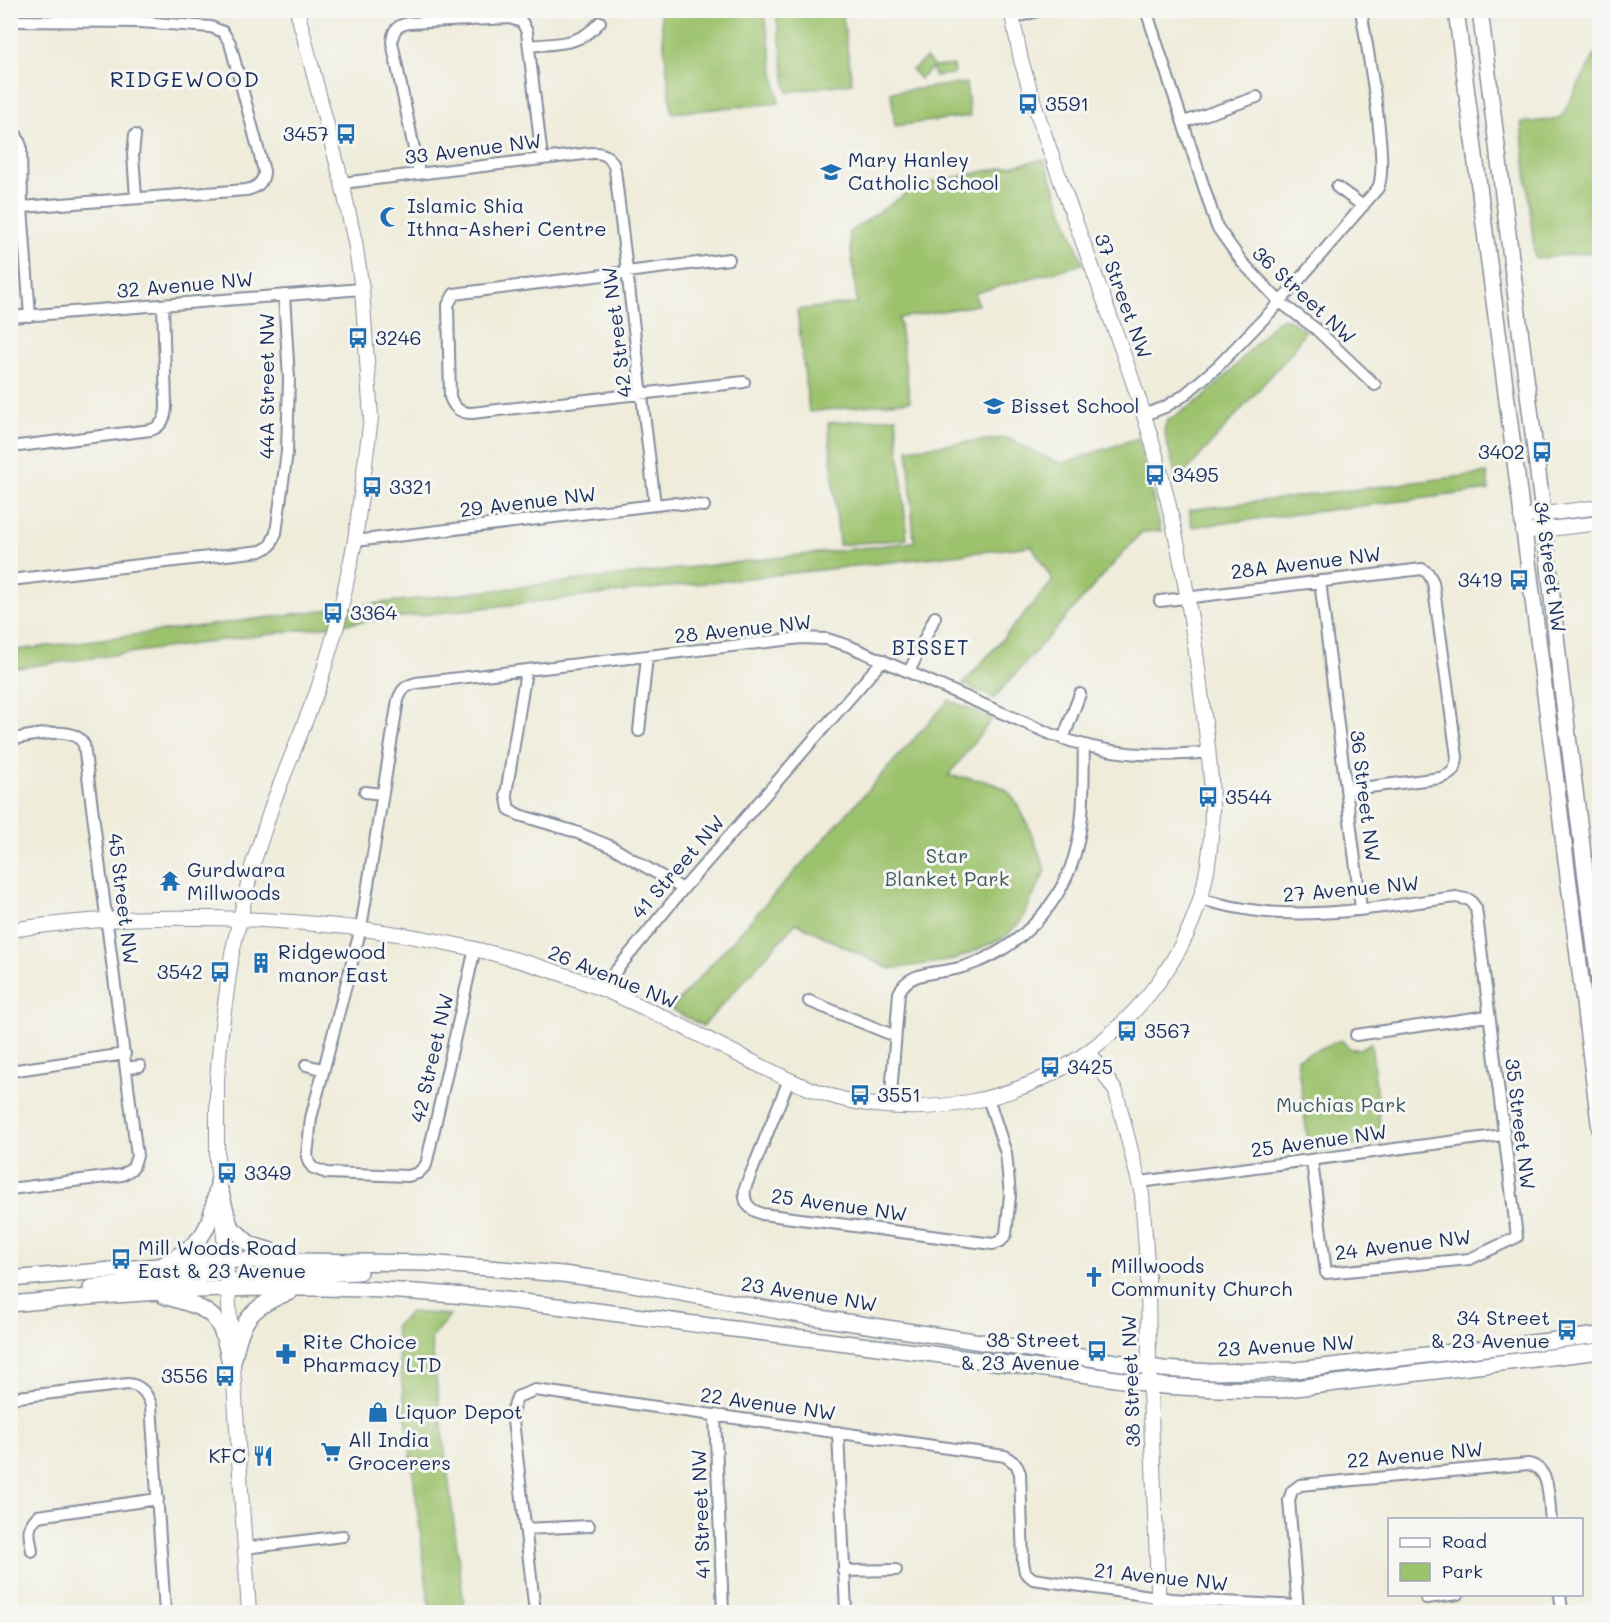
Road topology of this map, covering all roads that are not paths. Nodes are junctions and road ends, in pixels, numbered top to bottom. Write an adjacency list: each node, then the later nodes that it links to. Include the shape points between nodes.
1 (297, 10): 18 (street)
2 (1041, 10): 7 (street)
3 (1146, 10): 12 (street, 36 Street NW)
4 (1361, 10): 21 (street, via 1382,156 1381,181)
5 (1456, 10): 41 (main road, 34 Street NW)
6 (1479, 10): 39 (main road, 34 Street NW)
7 (1012, 14): 34 (street, 37 Street NW, via 1041,126)
8 (10, 21): 20 (street, via 140,22 215,28 223,32 230,43 264,176 256,187 246,190)
9 (600, 22): 10 (street, via 591,33 577,40)
10 (529, 46): 16 (street); 17 (street, via 522,22 510,18 409,22 394,30 392,48)
11 (1257, 97): 12 (street)
12 (1184, 122): 27 (street, 36 Street NW, via 1217,227 1242,262)
13 (12, 130): 22 (street, via 21,146)
14 (135, 135): 20 (street)
15 (607, 156): 16 (street, 33 Avenue NW, via 597,153); 24 (street, 42 Street NW, via 614,165)
16 (542, 158): 17 (street, 33 Avenue NW)
17 (420, 173): 18 (street, 33 Avenue NW)
18 (342, 183): 25 (street)
19 (1337, 187): 21 (street)
20 (136, 198): 22 (street)
21 (1363, 206): 27 (street)
22 (22, 207): 29 (street)
23 (729, 259): 24 (street)
24 (628, 272): 33 (street, 42 Street NW); 33 (street, via 459,292 452,296 448,305 450,397 456,408 472,413)
25 (362, 289): 26 (street, 32 Avenue NW); 42 (street, via 371,418)
26 (284, 295): 28 (street, 32 Avenue NW); 43 (street, 44A Street NW, via 289,379 287,452 276,533 270,546 261,551)
27 (1280, 302): 32 (street, 36 Street NW, via 1316,329); 34 (street, via 1199,383 1165,407)
28 (163, 305): 29 (street, 32 Avenue NW); 35 (street, via 163,422 151,430)
29 (30, 316): 30 (street, 32 Avenue NW)
30 (10, 317)
31 (744, 382): 33 (street)
32 (1374, 385)
33 (642, 393): 36 (street, 42 Street NW)
34 (1144, 415): 45 (street, 37 Street NW)
35 (10, 447)
36 (656, 505): 37 (street, 29 Avenue NW); 42 (street, 29 Avenue NW)
37 (704, 506)
38 (1599, 507): 39 (street)
39 (1544, 521): 40 (street); 41 (street); 72 (main road, 34 Street NW)
40 (1599, 523)
41 (1522, 525): 89 (main road, 34 Street NW)
42 (355, 541): 68 (street, via 338,622 318,690 270,812)
43 (10, 580)
44 (1320, 581): 45 (street, 28A Avenue NW); 60 (street, 36 Street NW); 60 (street, 28A Avenue NW, via 1422,569 1428,573 1433,582 1457,757 1453,772 1440,778)
45 (1188, 598): 46 (street); 57 (street, 37 Street NW)
46 (1160, 601)
47 (934, 617): 51 (street)
48 (647, 657): 49 (street, 28 Avenue NW, via 811,638 827,639); 50 (street, 28 Avenue NW); 53 (street)
49 (883, 660): 51 (street, 28 Avenue NW); 59 (street, 41 Street NW)
50 (526, 671): 62 (street, 28 Avenue NW, via 416,683 403,689); 63 (street, via 506,794 509,809 612,847)
51 (909, 672): 54 (street, 28 Avenue NW)
52 (1080, 694): 54 (street)
53 (639, 731)
54 (1063, 739): 56 (street, 28 Avenue NW)
55 (10, 740): 67 (street, 45 Street NW, via 61,733 79,737 84,746)
56 (1084, 745): 57 (street, 28 Avenue NW, via 1157,756); 78 (street, via 1078,844 1053,901 1027,931 988,958 905,983 899,993)
57 (1209, 752): 64 (street, 37 Street NW, via 1213,818)
58 (775, 764): 59 (street)
59 (785, 772): 63 (street, 41 Street NW)
60 (1346, 790): 66 (street, 36 Street NW)
61 (365, 792): 62 (street)
62 (382, 794): 69 (street)
63 (683, 889): 73 (street, 41 Street NW)
64 (1200, 899): 66 (street, 27 Avenue NW, via 1271,913); 74 (street, 37 Street NW, via 1178,950)
65 (1470, 900): 66 (street, 27 Avenue NW, via 1456,897); 76 (street, 35 Street NW, via 1477,913)
66 (1361, 908)
67 (107, 918): 68 (street, 26 Avenue NW); 70 (street, 26 Avenue NW); 80 (street, 45 Street NW)
68 (239, 919): 69 (street, 26 Avenue NW); 92 (street, via 219,1056)
69 (361, 927): 71 (street, 26 Avenue NW); 84 (street)
70 (10, 930)
71 (475, 948): 73 (street, 26 Avenue NW); 84 (street, 42 Street NW, via 426,1165 418,1173 327,1173 313,1168 307,1156 308,1131)
72 (1599, 987)
73 (601, 989): 86 (street, 26 Avenue NW)
74 (1152, 990): 79 (street, 26 Avenue NW, via 1123,1023)
75 (809, 1001): 78 (street)
76 (1488, 1016): 77 (street); 90 (street, 35 Street NW)
77 (1356, 1035)
78 (895, 1036): 88 (street)
79 (1089, 1051): 87 (street, 26 Avenue NW, via 1033,1083); 93 (street, 38 Street NW, via 1116,1092)
80 (125, 1054): 83 (street, 45 Street NW); 85 (street)
81 (306, 1065): 84 (street)
82 (140, 1066): 83 (street)
83 (126, 1068): 94 (street, 45 Street NW, via 137,1156 133,1168 122,1175)
84 (322, 1069)
85 (10, 1071)
86 (789, 1080): 87 (street, 25 Avenue NW, via 745,1188 746,1203 752,1210 986,1244 1001,1241 1008,1227 1009,1177); 88 (street, 26 Avenue NW, via 836,1097)
87 (988, 1098): 88 (street, 26 Avenue NW, via 945,1106)
88 (890, 1107)
89 (1599, 1130)
90 (1503, 1135): 91 (street, 25 Avenue NW); 95 (street, 35 Street NW)
91 (1312, 1161): 93 (street, 25 Avenue NW); 95 (street, 24 Avenue NW, via 1326,1273 1470,1259)
92 (218, 1182): 96 (street); 97 (main road, via 230,1226 251,1245); 99 (main road, via 205,1233 194,1246)
93 (1140, 1182): 108 (street, 38 Street NW)
94 (10, 1189)
95 (1517, 1237)
96 (225, 1260): 97 (main road, 23 Avenue NW); 99 (main road, 23 Avenue NW); 101 (street); 104 (main road, via 202,1275 95,1288)
97 (312, 1262): 98 (main road, 23 Avenue NW)
98 (427, 1263): 101 (main road, via 362,1272 245,1277); 108 (main road, 23 Avenue NW, via 622,1282 806,1316)
99 (152, 1267): 100 (main road, 23 Avenue NW)
100 (10, 1279)
101 (227, 1288): 102 (main road, 23 Avenue NW); 103 (main road, 23 Avenue NW); 109 (street)
102 (301, 1288): 109 (main road, via 268,1300 247,1320); 110 (main road, 23 Avenue NW, via 504,1299)
103 (155, 1293): 104 (main road, 23 Avenue NW); 109 (main road, via 213,1317)
104 (30, 1302): 105 (main road, 23 Avenue NW)
105 (10, 1304)
106 (1599, 1335): 108 (main road, 23 Avenue NW, via 1296,1370 1212,1372)
107 (1599, 1351): 110 (main road, 23 Avenue NW, via 1279,1390)
108 (1149, 1366): 110 (street, 38 Street NW)
109 (232, 1370): 119 (street)
110 (1150, 1384): 126 (street, 38 Street NW)
111 (10, 1398): 114 (street, via 128,1384 143,1389 151,1405)
112 (715, 1415): 113 (street, 22 Avenue NW); 117 (street, 22 Avenue NW, via 543,1391 517,1397 512,1412); 132 (street, 41 Street NW)
113 (838, 1432): 122 (street); 123 (street, 22 Avenue NW, via 1001,1455 1013,1461 1020,1479)
114 (158, 1499): 120 (street, via 38,1516 29,1528); 129 (street)
115 (1551, 1518): 128 (street, 22 Avenue NW, via 1545,1478 1538,1467 1523,1464 1296,1487 1289,1500)
116 (589, 1526): 117 (street)
117 (525, 1529): 131 (street)
118 (343, 1536): 119 (street)
119 (245, 1548): 130 (street)
120 (32, 1551)
121 (896, 1570): 122 (street)
122 (843, 1571): 133 (street)
123 (1025, 1572): 126 (street, 21 Avenue NW, via 1041,1581)
124 (1442, 1596): 127 (street)
125 (1560, 1596): 135 (street)
126 (1159, 1598): 128 (street, 21 Avenue NW); 134 (street, 38 Street NW)
127 (1426, 1598)
128 (1298, 1609)
129 (165, 1612)
130 (249, 1612)
131 (535, 1612)
132 (723, 1612)
133 (846, 1612)
134 (1159, 1612)
135 (1562, 1612)

